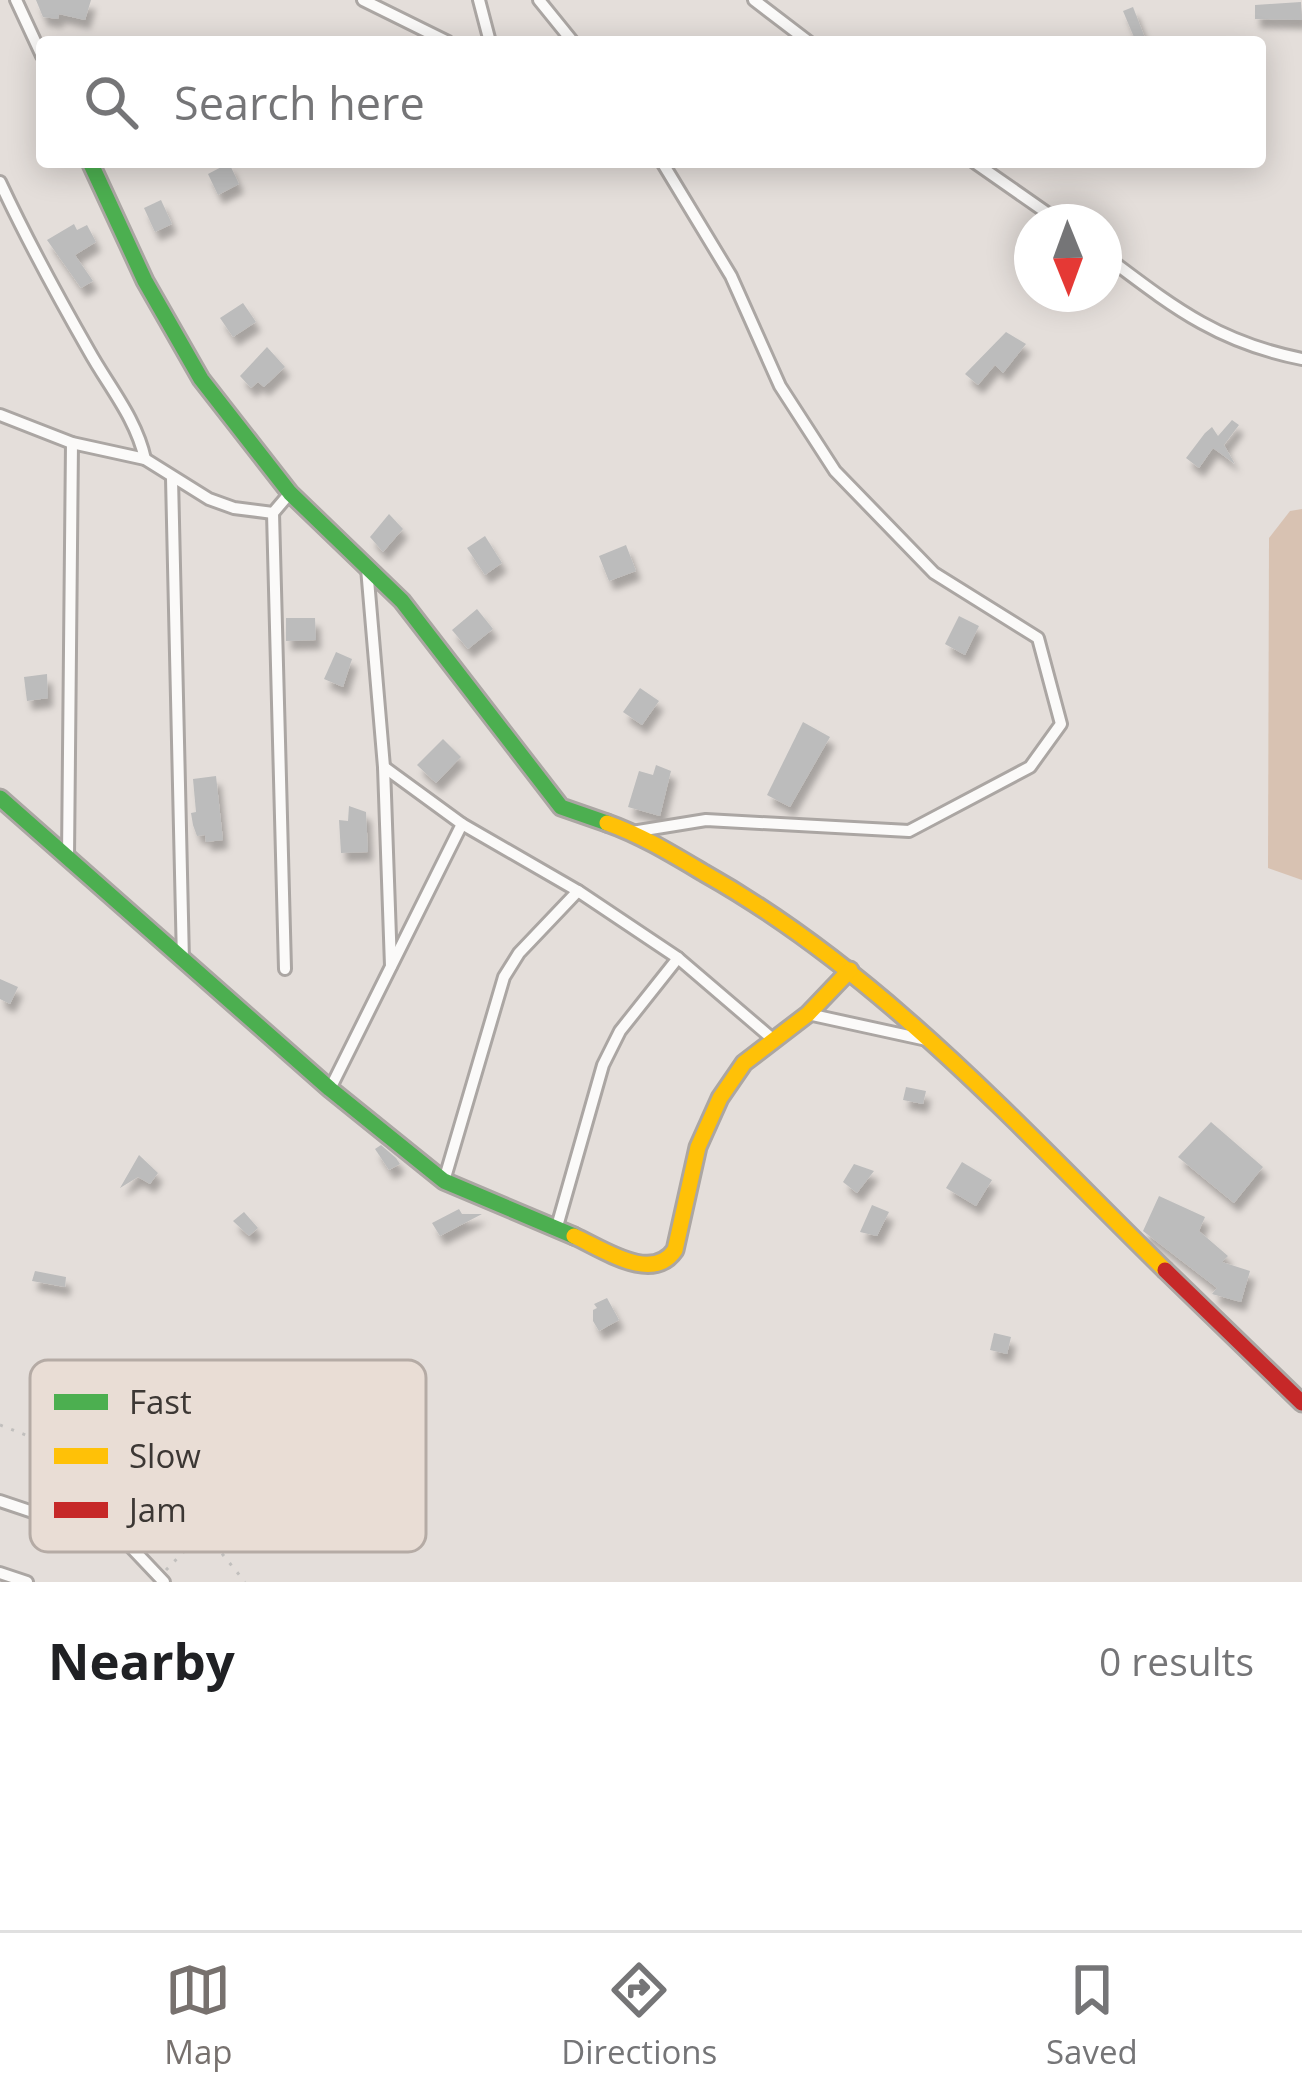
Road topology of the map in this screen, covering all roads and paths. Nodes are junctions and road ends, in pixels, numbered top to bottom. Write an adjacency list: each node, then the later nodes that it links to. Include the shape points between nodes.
1 (16, 0): 10 (street)
2 (363, 0): 6 (street)
3 (479, 0): 7 (street)
4 (539, 0): 8 (street)
5 (754, 0): 9 (street)
6 (436, 36)
7 (488, 36)
8 (568, 36)
9 (801, 36)
10 (36, 43)
11 (93, 168): 22 (street, via 201,379)
12 (666, 168): 28 (street, via 730,276 780,386 835,471 934,573 1038,638 1061,724 1030,767 908,831 706,820)
13 (983, 168): 15 (street)
14 (0, 182): 20 (street, via 140,433)
15 (1034, 204)
16 (1122, 268): 17 (street, via 1188,318 1254,349)
17 (1302, 359)
18 (0, 415): 19 (street)
19 (72, 443): 20 (street); 29 (street)
20 (145, 459): 21 (street)
21 (172, 478): 23 (street, via 234,508); 32 (street)
22 (290, 493): 23 (street); 24 (street)
23 (273, 513): 34 (street)
24 (367, 566): 25 (street); 28 (street, via 561,807)
25 (384, 767): 27 (street); 33 (street)
26 (0, 798): 29 (street)
27 (462, 824): 30 (street); 33 (street)
28 (632, 832): 35 (street, via 765,907)
29 (68, 860): 32 (street)
30 (578, 891): 31 (street); 40 (street, via 504,977)
31 (678, 958): 37 (street); 41 (street, via 603,1065)
32 (183, 961): 39 (street)
33 (391, 966): 39 (street)
34 (285, 969)
35 (850, 970): 36 (street); 38 (street)
36 (808, 1014): 37 (street); 38 (street)
37 (775, 1041): 41 (street, via 744,1063 720,1098 698,1147 668,1262 641,1265)
38 (930, 1041): 42 (street)
39 (330, 1089): 40 (street)
40 (444, 1181): 41 (street)
41 (556, 1230)
42 (1302, 1403)
43 (0, 1425): 44 (path)
44 (30, 1437)
45 (0, 1501): 46 (street)
46 (30, 1511)
47 (135, 1552): 51 (street)
48 (185, 1552): 51 (path)
49 (221, 1552): 53 (path)
50 (0, 1573): 52 (street)
51 (160, 1580)
52 (26, 1582)
53 (245, 1582)

